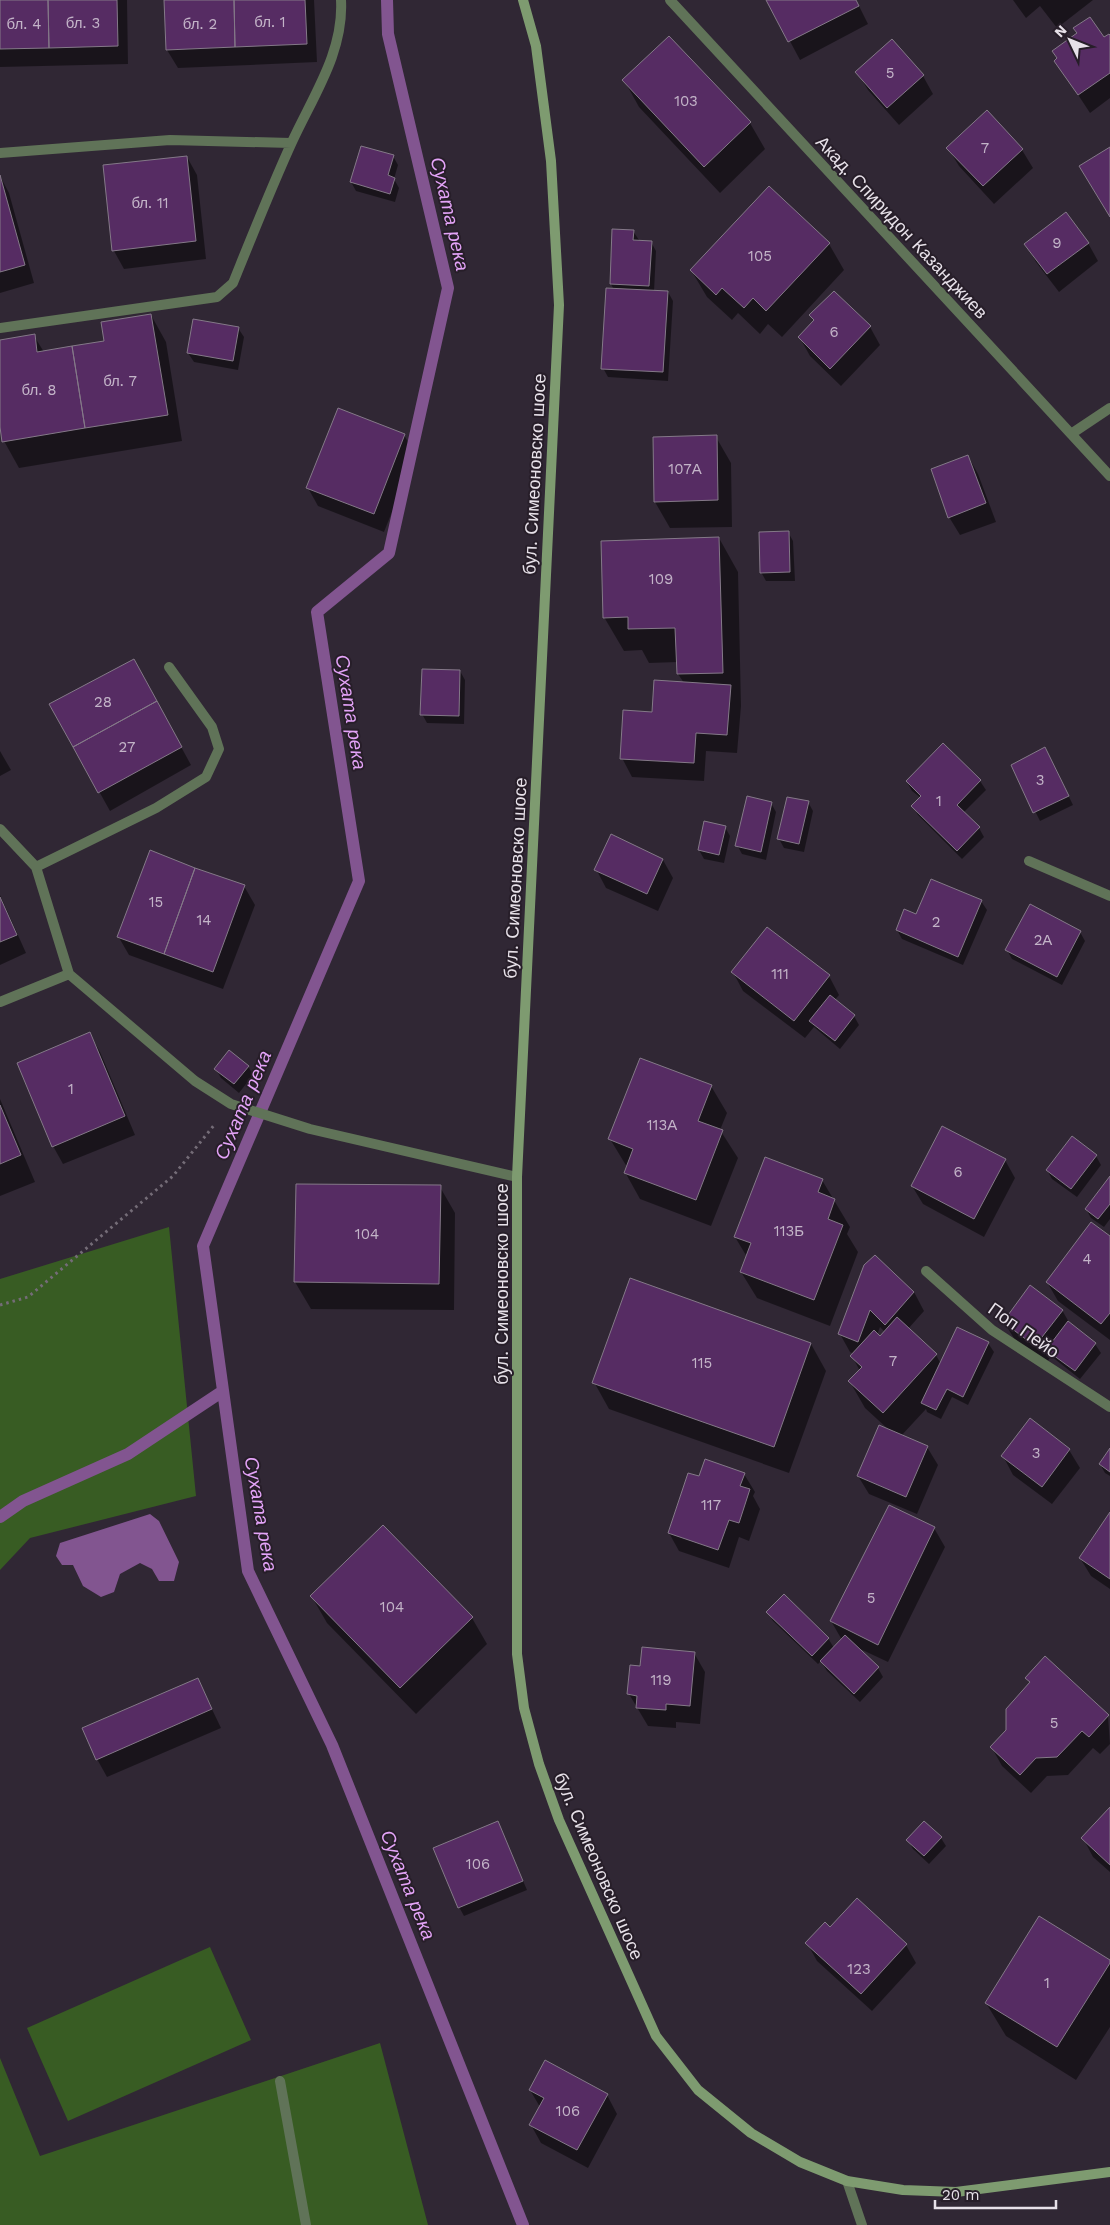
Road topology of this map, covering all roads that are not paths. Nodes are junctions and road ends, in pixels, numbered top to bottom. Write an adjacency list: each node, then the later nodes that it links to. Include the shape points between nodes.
1 (341, 0): 4 (street, via 342,20 336,48)
2 (523, 0): 17 (street, бул. Симеоновско шосе, via 536,46 551,160 559,305)
3 (670, 0): 8 (street, Акад. Спиридон Казанджиев)
4 (291, 143): 5 (street, via 170,140); 6 (street, via 232,283 217,297)
5 (0, 153)
6 (0, 328)
7 (1110, 408): 8 (street)
8 (1071, 434): 9 (street, Акад. Спиридон Казанджиев)
9 (1110, 476)
10 (169, 667): 13 (street, via 212,727 218,749 206,777 156,808)
11 (0, 829): 13 (street)
12 (1029, 861): 14 (street)
13 (36, 866): 15 (street)
14 (1110, 896)
15 (69, 974): 16 (street); 17 (street, via 195,1081 231,1104 310,1129)
16 (0, 1002)
17 (517, 1177): 22 (street, бул. Симеоновско шосе, via 517,1654 524,1708 539,1764 558,1820 656,2036 698,2090 751,2134 800,2162)
18 (926, 1271): 19 (street, Поп Пейо, via 992,1330)
19 (1110, 1407)
20 (280, 2080): 23 (street)
21 (1110, 2172): 22 (street, бул. Симеоновско шосе, via 956,2192 903,2190)
22 (847, 2181): 24 (street)
23 (306, 2225)
24 (862, 2225)

